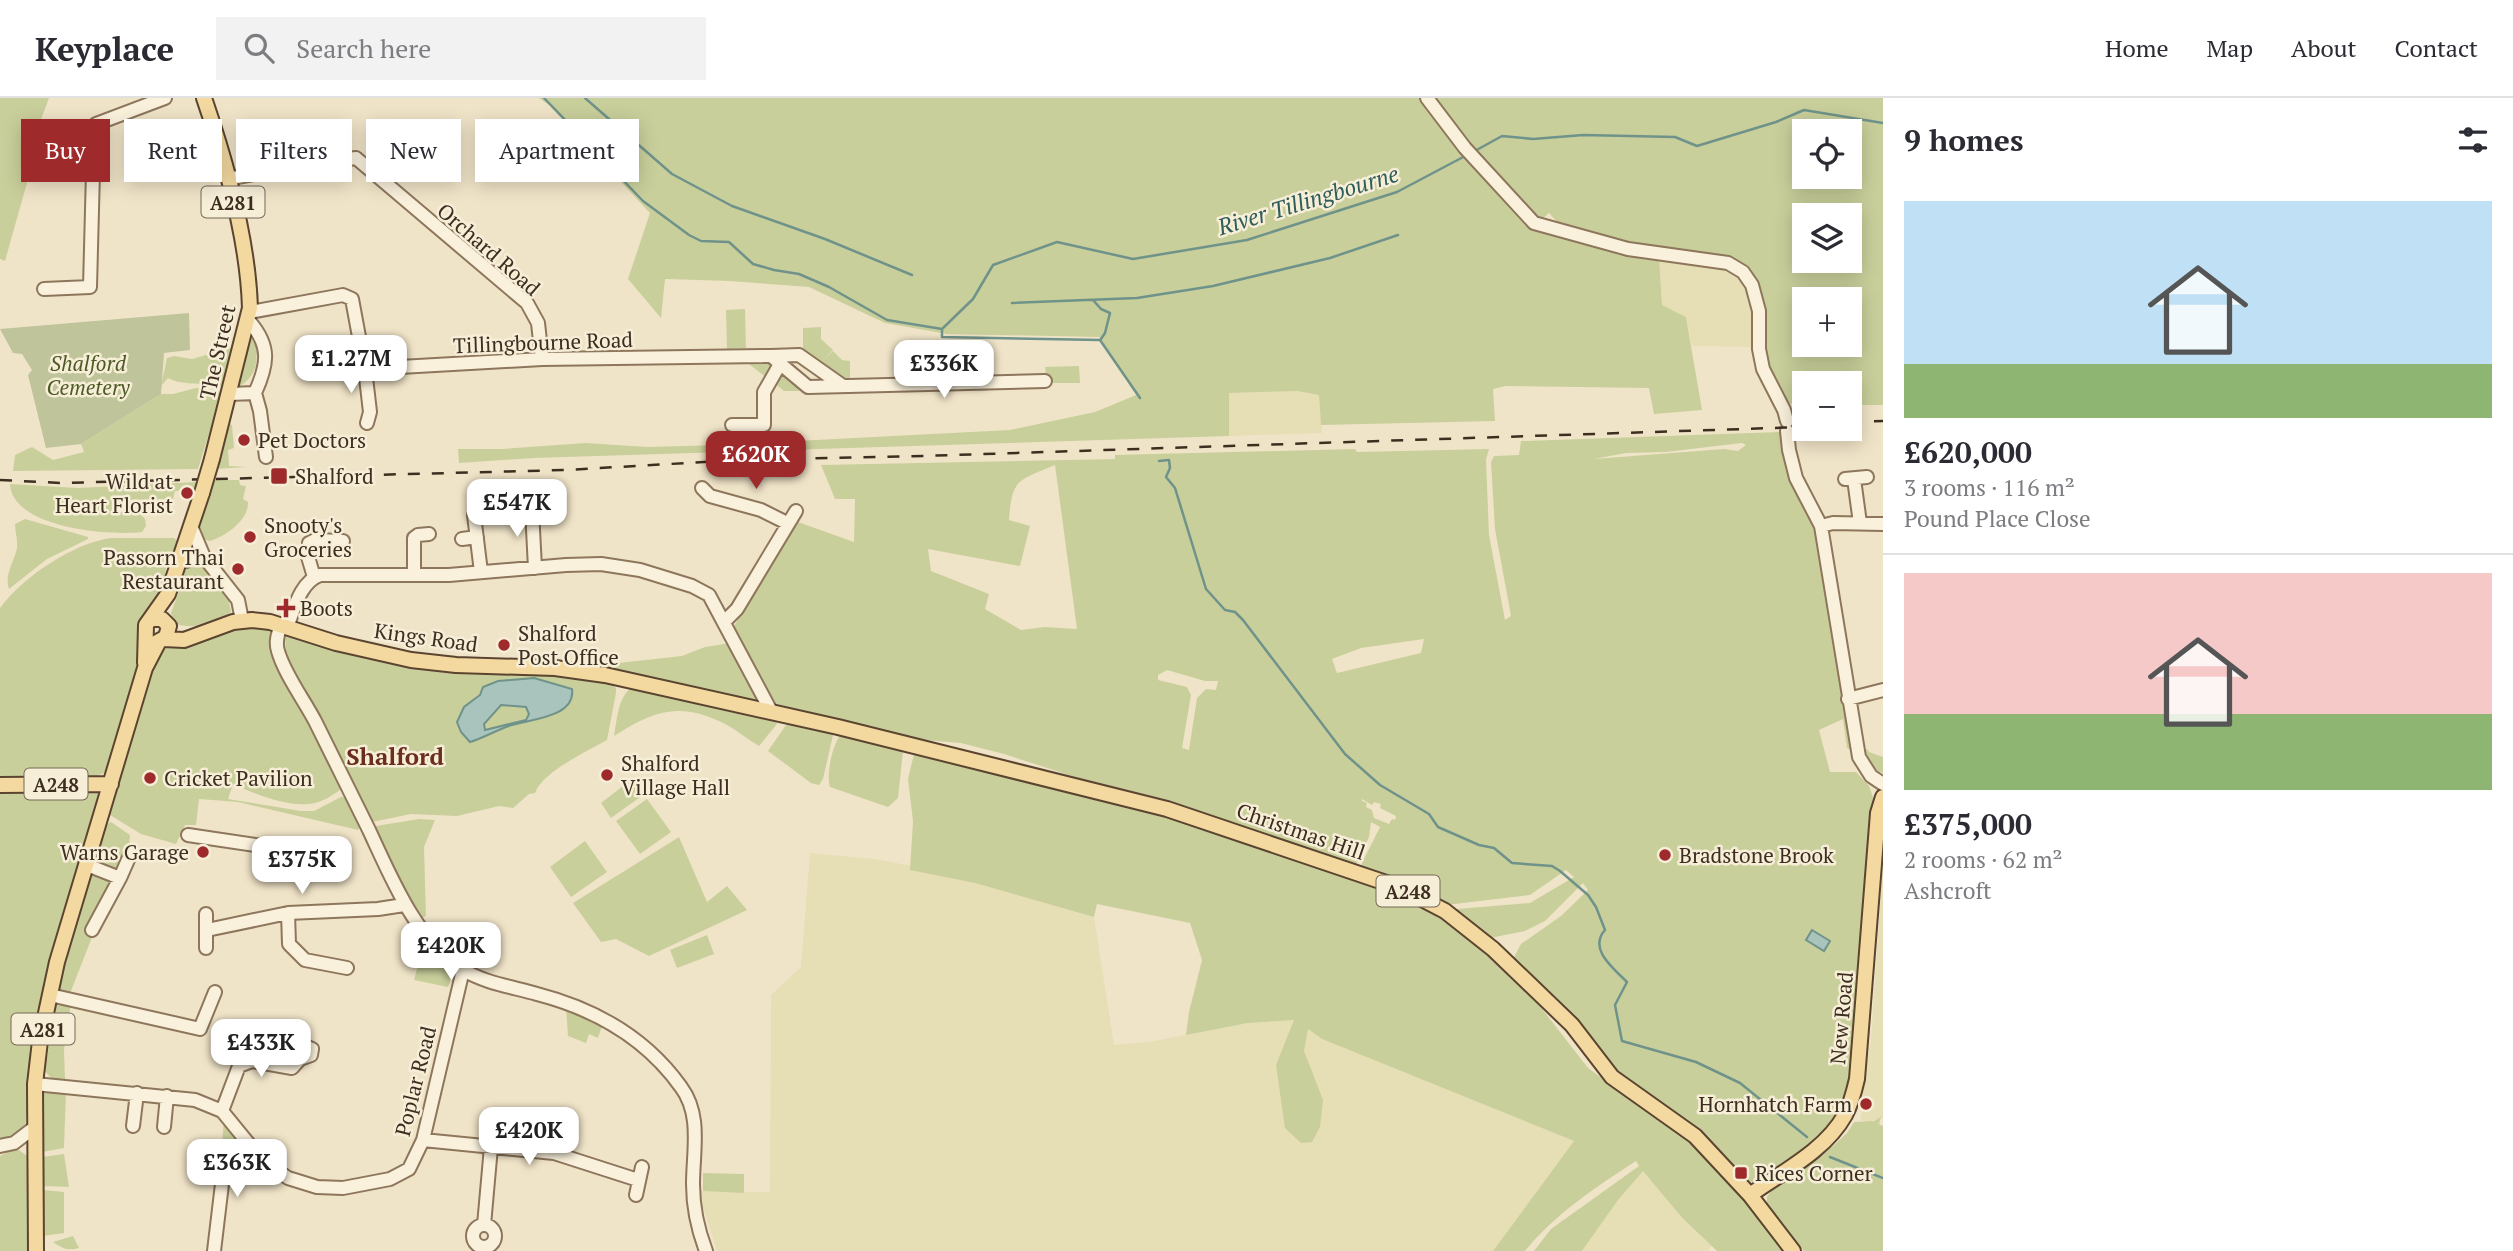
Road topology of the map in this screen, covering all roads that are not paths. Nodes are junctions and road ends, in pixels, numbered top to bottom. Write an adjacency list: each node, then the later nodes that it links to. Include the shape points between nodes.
1 (165, 98): 5 (street, via 96,124 90,288)
2 (204, 98): 4 (main road, The Street / A281)
3 (1427, 98): 26 (street, via 1465,148 1534,223 1628,249 1728,263 1743,272 1759,310 1763,369 1784,410 1796,478)
4 (228, 179): 6 (main road, The Street / A281, via 250,288); 7 (street, Orchard Road, via 356,158 527,303 538,323)
5 (44, 289)
6 (250, 317): 9 (street, via 343,295 352,299); 12 (street, via 262,336 265,358); 13 (main road, The Street / A281)
7 (542, 359): 8 (street, Tillingbourne Road); 9 (street, Tillingbourne Road)
8 (775, 360): 11 (street, via 808,387); 11 (street, Tillingbourne Road, via 799,355); 15 (street, via 764,392 764,425)
9 (365, 369): 14 (street)
10 (1045, 382): 11 (street)
11 (843, 386)
12 (255, 393): 13 (street); 16 (street)
13 (230, 394): 25 (main road, The Street / A281, bridge)
14 (367, 424)
15 (732, 425)
16 (266, 457)
17 (1856, 478): 23 (street)
18 (702, 488): 22 (street, via 710,496 761,510)
19 (532, 510): 33 (street)
20 (796, 511): 22 (street)
21 (474, 515): 28 (street)
22 (787, 523): 40 (street, via 737,609)
23 (1860, 523): 24 (street); 26 (street)
24 (1883, 524)
25 (191, 526): 31 (street); 32 (main road, A281)
26 (1821, 526): 46 (street)
27 (429, 534): 35 (street, via 414,538)
28 (477, 537): 29 (street); 34 (street)
29 (462, 539)
30 (343, 541): 36 (street, via 309,543)
31 (202, 553): 32 (street); 39 (street, via 238,600)
32 (181, 560): 37 (main road, A281)
33 (535, 568): 34 (street); 40 (street, via 601,564 631,568 707,593)
34 (481, 572): 35 (street)
35 (414, 575): 36 (street)
36 (314, 577): 41 (street)
37 (168, 594): 38 (main road, A281); 42 (main road, A281)
38 (151, 619): 42 (main road, via 158,617); 43 (main road)
39 (242, 620): 41 (main road, Kings Road / A248); 42 (main road, Kings Road / A248, via 196,635)
40 (724, 622): 47 (street)
41 (284, 626): 47 (main road, Kings Road / A248, via 411,660 584,671); 57 (street, via 277,642 280,657)
42 (165, 632): 43 (main road, via 151,640); 44 (main road, A281)
43 (145, 634): 44 (main road, A281)
44 (145, 668): 48 (main road, A281)
45 (1883, 690): 46 (street)
46 (1848, 699): 49 (street, via 1859,757 1871,776)
47 (772, 713): 84 (main road, Christmas Hill / A248, via 1167,808 1422,897 1493,949 1572,1025 1612,1077 1688,1130)
48 (111, 784): 50 (main road, A248); 55 (main road, A281)
49 (1883, 784)
50 (0, 785)
51 (1883, 797): 84 (main road, New Road, via 1853,1098 1825,1141)
52 (188, 835): 53 (street)
53 (262, 846)
54 (131, 853): 56 (street)
55 (87, 865): 56 (street); 66 (main road, A281)
56 (120, 878): 60 (street)
57 (404, 905): 58 (street); 64 (street, via 439,950)
58 (288, 913): 61 (street); 63 (street, via 289,944 305,960)
59 (206, 914): 61 (street)
60 (92, 930)
61 (206, 930): 62 (street)
62 (206, 948)
63 (347, 968)
64 (463, 970): 78 (street, Poplar Road); 88 (street, via 593,1013 617,1026 664,1066 694,1108 694,1197)
65 (215, 992): 66 (street, via 200,1029)
66 (50, 995): 70 (main road, A281)
67 (282, 1028): 69 (street, via 298,1034 301,1044 300,1059 292,1068 252,1061)
68 (250, 1035): 69 (street)
69 (239, 1066): 73 (street)
70 (35, 1084): 71 (street); 76 (main road, A281)
71 (137, 1093): 72 (street); 74 (street)
72 (167, 1096): 73 (street, via 195,1100); 75 (street)
73 (222, 1111): 77 (street, Poplar Road)
74 (133, 1126)
75 (164, 1126)
76 (35, 1127): 79 (street); 82 (main road, A281)
77 (244, 1140): 78 (street, Poplar Road, via 288,1178 317,1187 343,1188 390,1179 409,1169); 87 (street, via 225,1159)
78 (422, 1140): 81 (street)
79 (14, 1143): 80 (street); 82 (street)
80 (0, 1146)
81 (491, 1147): 83 (street, via 554,1153 640,1173); 85 (street)
82 (36, 1160): 86 (main road, A281)
83 (636, 1195)
84 (1750, 1195): 89 (main road, Christmas Hill)
85 (484, 1225)
86 (36, 1251)
87 (214, 1251)
88 (706, 1251)
89 (1793, 1251)

